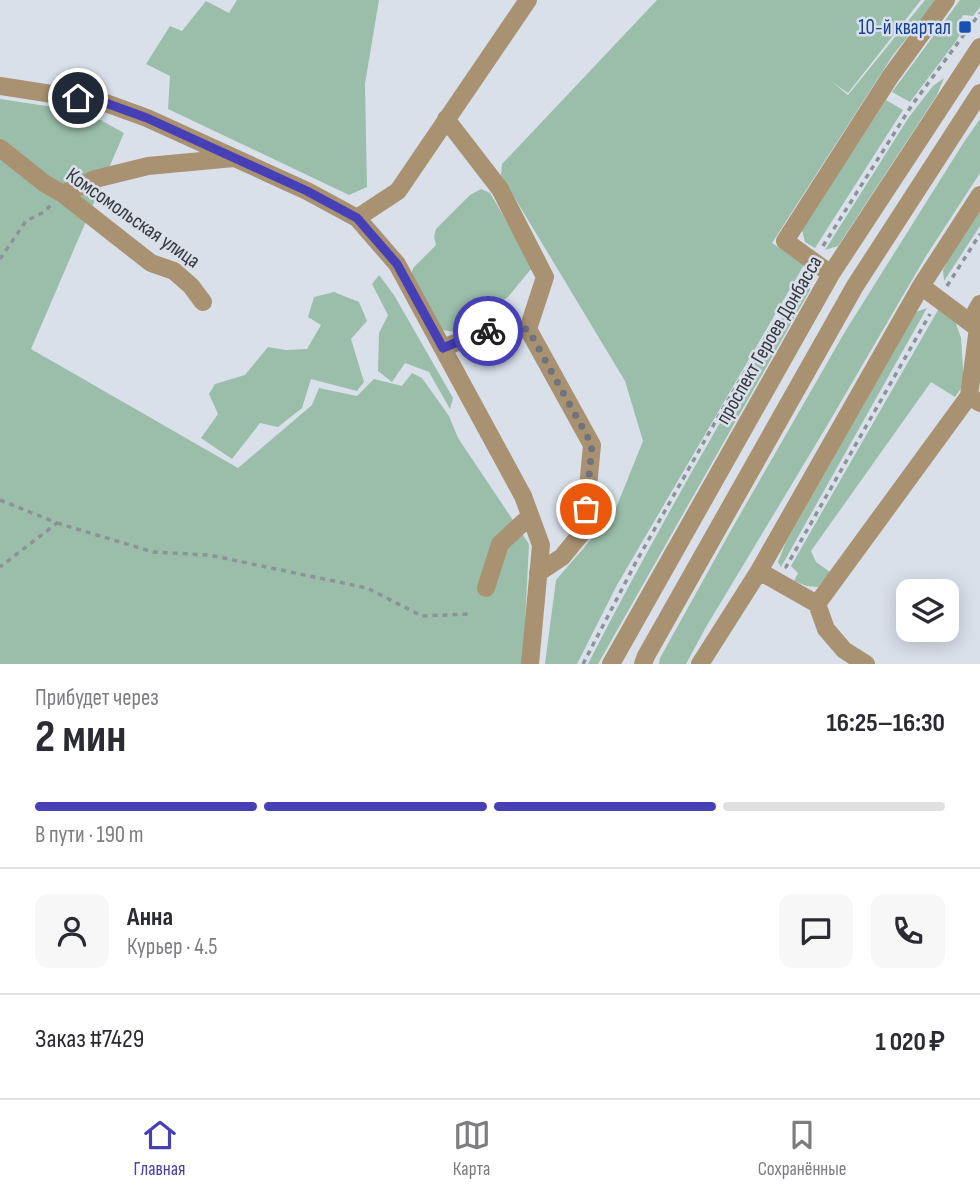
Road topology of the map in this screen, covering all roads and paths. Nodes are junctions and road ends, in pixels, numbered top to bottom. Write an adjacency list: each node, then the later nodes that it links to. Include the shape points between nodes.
1 (528, 0): 7 (street)
2 (946, 0): 15 (street, via 890,77 785,241)
3 (980, 13): 15 (path, via 912,106)
4 (980, 47): 16 (street, проспект Героев Донбасса)
5 (0, 86): 9 (street, via 103,102)
6 (980, 93): 38 (street, via 855,286)
7 (446, 120): 12 (street, via 398,191); 22 (street, via 500,189 545,277)
8 (0, 149): 10 (street, Комсомольская улица)
9 (237, 158): 10 (street, via 148,166 95,179); 12 (street)
10 (63, 194): 14 (path, via 26,221); 19 (street, Комсомольская улица, via 151,263 174,271)
11 (980, 195): 17 (street)
12 (357, 218): 23 (street, via 397,264)
13 (980, 234): 18 (path)
14 (0, 259)
15 (813, 261): 16 (street); 36 (path, via 722,410)
16 (831, 274): 37 (street, проспект Героев Донбасса)
17 (921, 286): 18 (street); 29 (street)
18 (938, 300): 21 (street); 31 (path, via 786,568)
19 (203, 302)
20 (980, 304): 21 (street)
21 (976, 327): 24 (street)
22 (528, 329): 23 (street, via 484,331); 30 (street, via 592,445 584,530 562,557)
23 (443, 348): 26 (street)
24 (974, 399): 33 (street)
25 (0, 500): 27 (path)
26 (530, 516): 30 (street, via 541,545); 32 (street, via 500,544)
27 (57, 523): 28 (path); 34 (path, via 153,552 209,555 367,588 422,616)
28 (0, 567)
29 (759, 571): 33 (street); 39 (street)
30 (538, 573): 35 (street)
31 (793, 575)
32 (486, 588)
33 (817, 604): 40 (street, via 826,629 844,650)
34 (469, 614)
35 (530, 664)
36 (583, 664)
37 (611, 664)
38 (643, 664)
39 (699, 664)
40 (866, 664)

